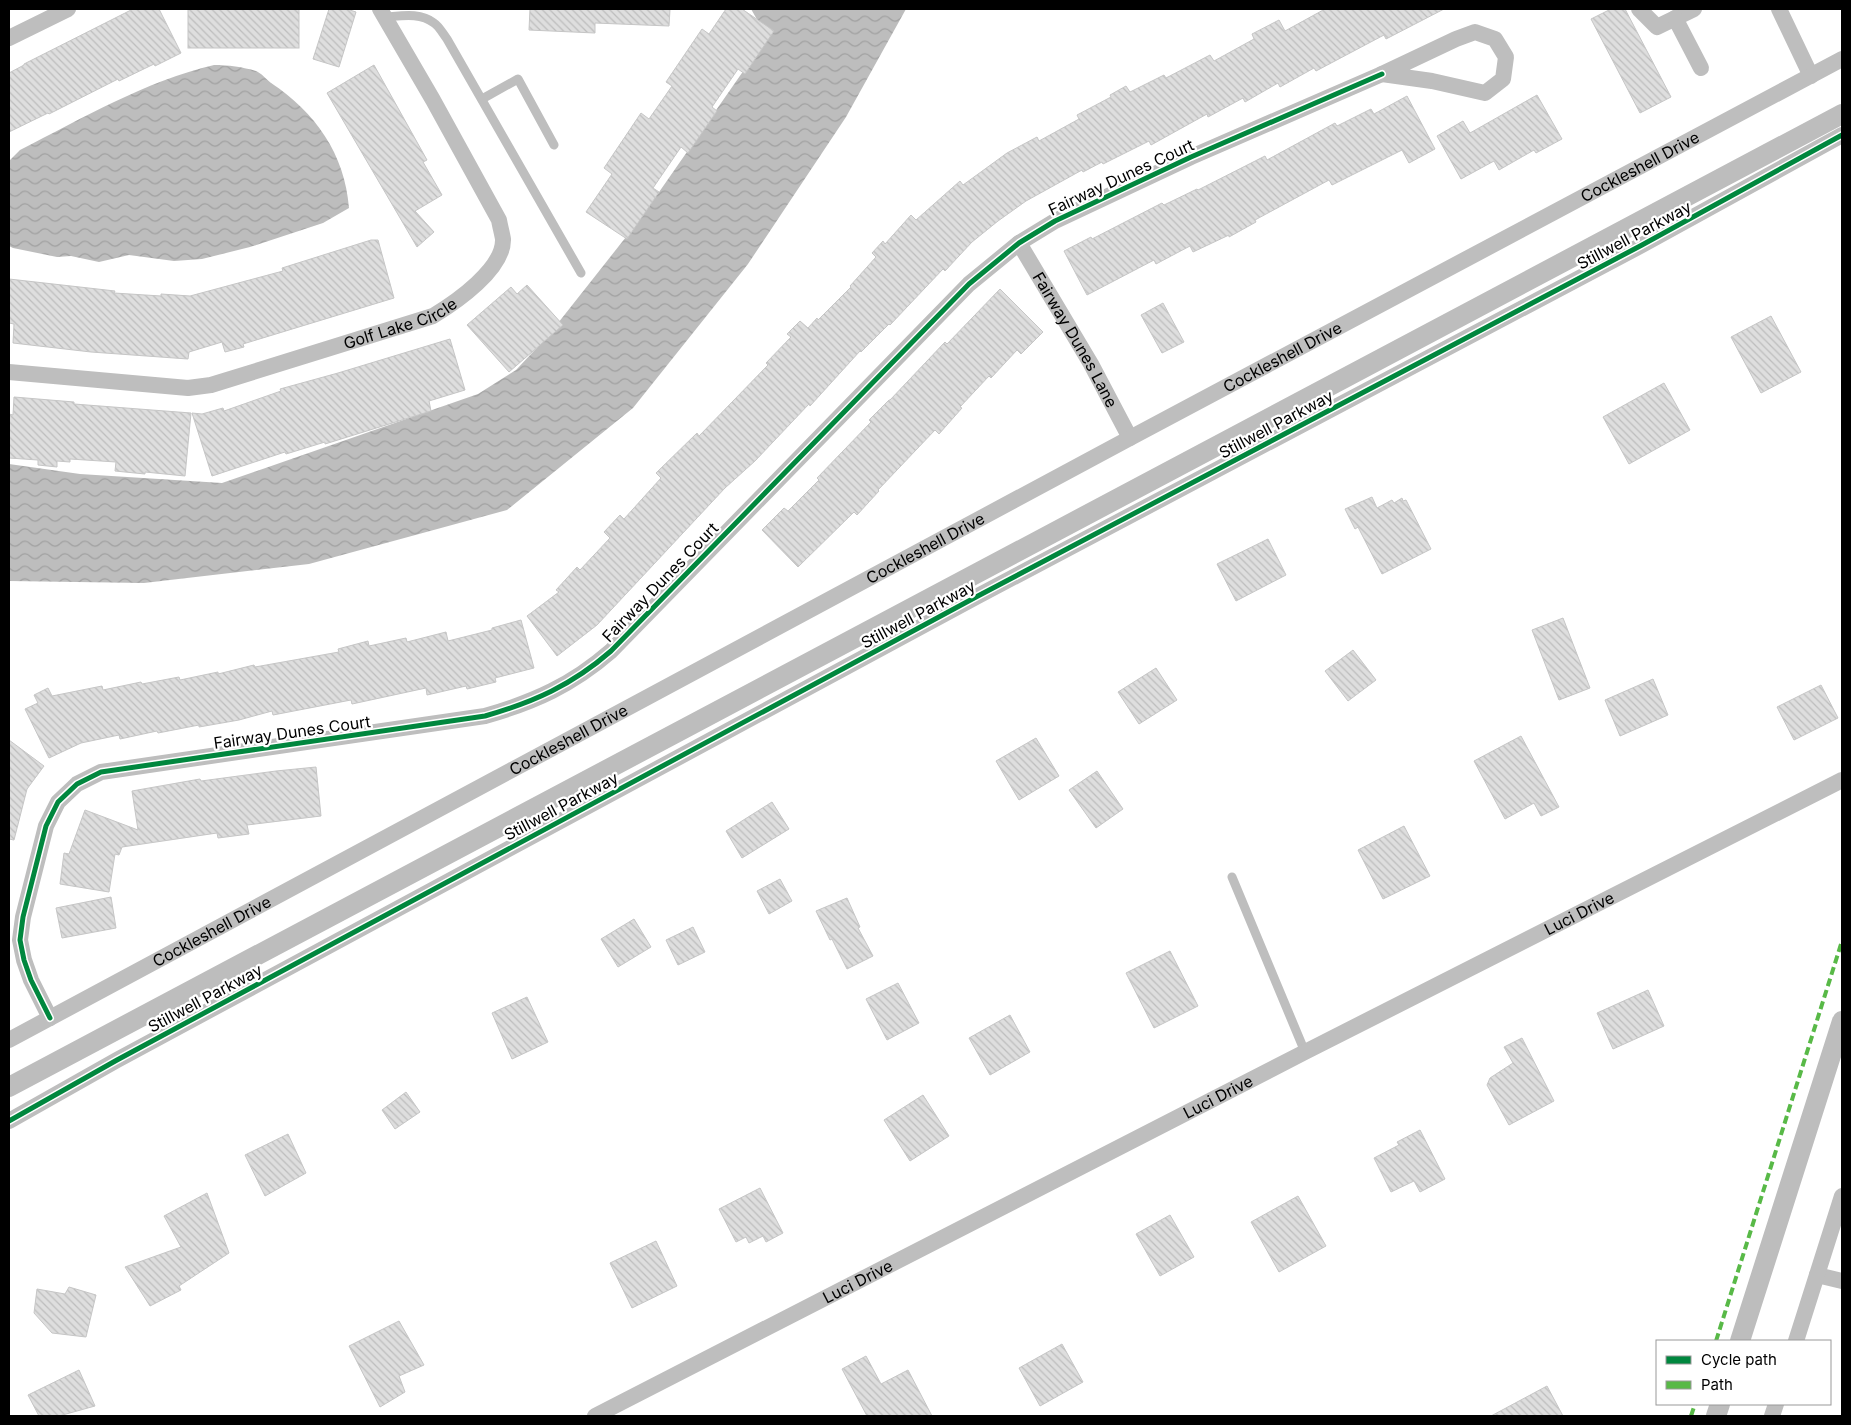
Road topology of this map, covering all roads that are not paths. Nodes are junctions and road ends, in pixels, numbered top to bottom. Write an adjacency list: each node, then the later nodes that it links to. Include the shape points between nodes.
1 (68, 9): 7 (street)
2 (1639, 9): 6 (street, via 1657,27)
3 (1694, 9): 6 (street)
4 (1779, 9): 11 (street)
5 (383, 13): 12 (lane, via 422,17 435,23); 17 (street, Golf Lake Circle, via 498,220 503,240 498,260 484,275 453,304 434,316 211,385 188,388)
6 (1676, 18): 9 (street)
7 (9, 38)
8 (1842, 59): 11 (street, Cockleshell Drive)
9 (1700, 68)
10 (1382, 74): 10 (street, Fairway Dunes Court, via 1475,32 1495,39 1506,57 1503,79 1485,92); 15 (street, Fairway Dunes Court, via 1106,197 1055,221)
11 (1811, 76): 18 (street, Cockleshell Drive)
12 (482, 99): 14 (lane, via 518,79); 16 (lane)
13 (1842, 135): 24 (street, Stillwell Parkway, via 1642,245 976,597 116,1060)
14 (554, 145)
15 (1019, 243): 18 (street, Fairway Dunes Lane); 21 (street, Fairway Dunes Court, via 969,284 611,651 562,686 537,699 485,716 101,772 77,784 58,802 46,826 20,940 31,980)
16 (581, 273)
17 (9, 372)
18 (1130, 438): 21 (street, Cockleshell Drive)
19 (1842, 780): 23 (street, Luci Drive)
20 (1232, 877): 23 (lane)
21 (50, 1018): 22 (street, Cockleshell Drive)
22 (9, 1040)
23 (1305, 1052): 29 (street, Luci Drive)
24 (9, 1121)
25 (1842, 1196): 26 (street)
26 (1817, 1274): 27 (street); 28 (street)
27 (1842, 1281)
28 (1796, 1340)
29 (595, 1416)

